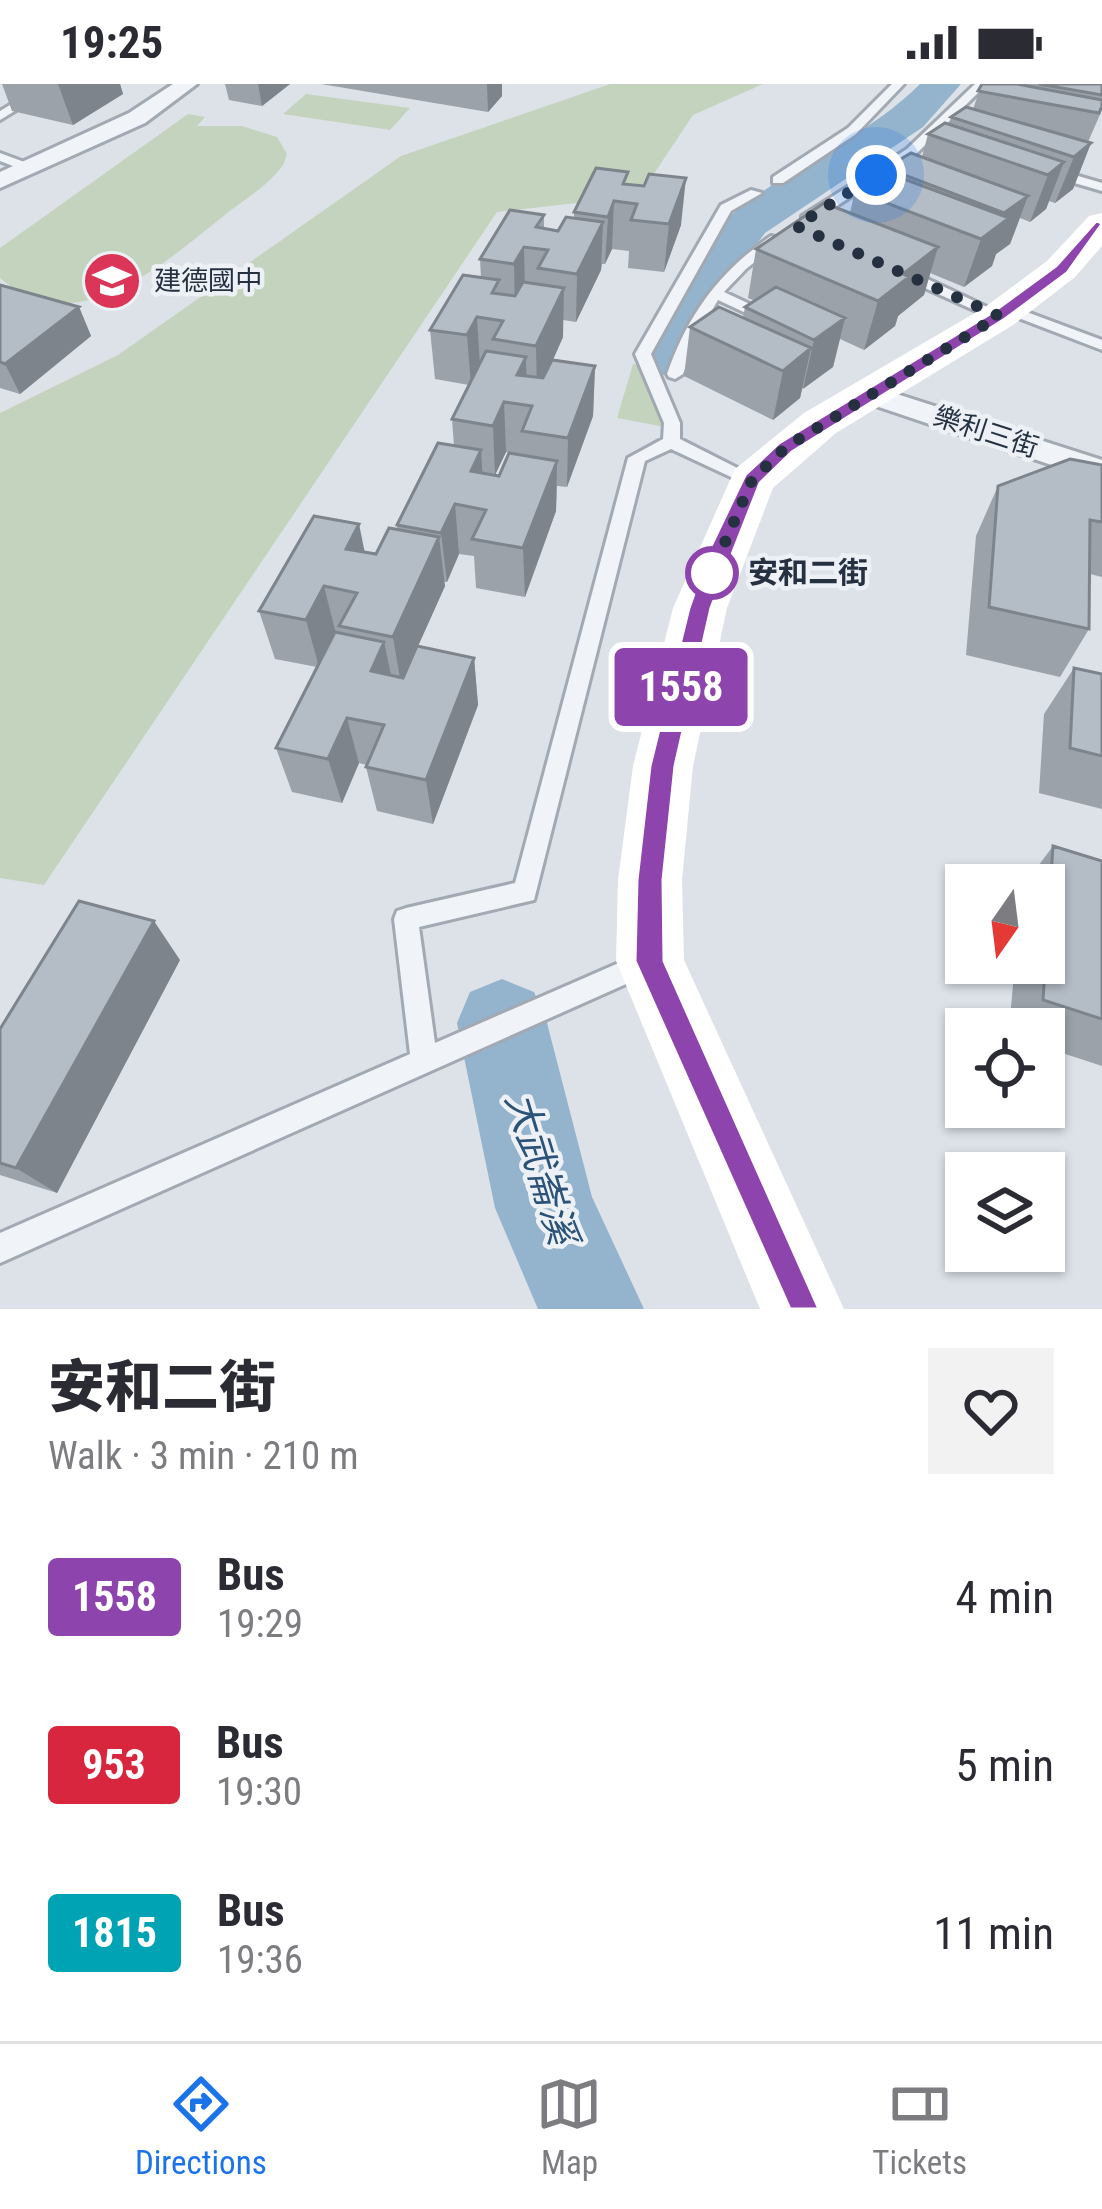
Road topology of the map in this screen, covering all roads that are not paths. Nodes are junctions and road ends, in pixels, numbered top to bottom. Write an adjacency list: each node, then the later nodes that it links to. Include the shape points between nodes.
1 (53, 84): 6 (lane)
2 (187, 84): 10 (street)
3 (898, 84): 13 (lane, via 853,131)
4 (977, 89): 5 (lane); 7 (lane)
5 (994, 98)
6 (0, 116)
7 (930, 134): 8 (lane); 12 (lane)
8 (952, 141)
9 (0, 157): 10 (lane)
10 (31, 169): 14 (street)
11 (1042, 170): 16 (lane)
12 (876, 175): 15 (lane); 18 (lane)
13 (778, 180)
14 (0, 181)
15 (897, 183)
16 (1102, 188)
17 (755, 193): 28 (lane, via 726,208 643,354 672,423)
18 (796, 226): 19 (lane); 22 (lane, via 737,264)
19 (817, 235)
20 (1096, 243): 23 (street)
21 (878, 262): 23 (lane)
22 (714, 293): 24 (lane); 26 (lane)
23 (1003, 312): 25 (lane); 27 (street)
24 (777, 322)
25 (1102, 345)
26 (675, 374)
27 (869, 394): 29 (street, 樂利三街); 30 (street, via 786,447)
28 (670, 442): 30 (lane); 32 (lane, via 638,458 524,892 406,919)
29 (1102, 471)
30 (752, 480): 31 (street, via 700,608)
31 (627, 971): 32 (lane); 34 (street)
32 (424, 1063): 33 (lane)
33 (0, 1248)
34 (802, 1309)

